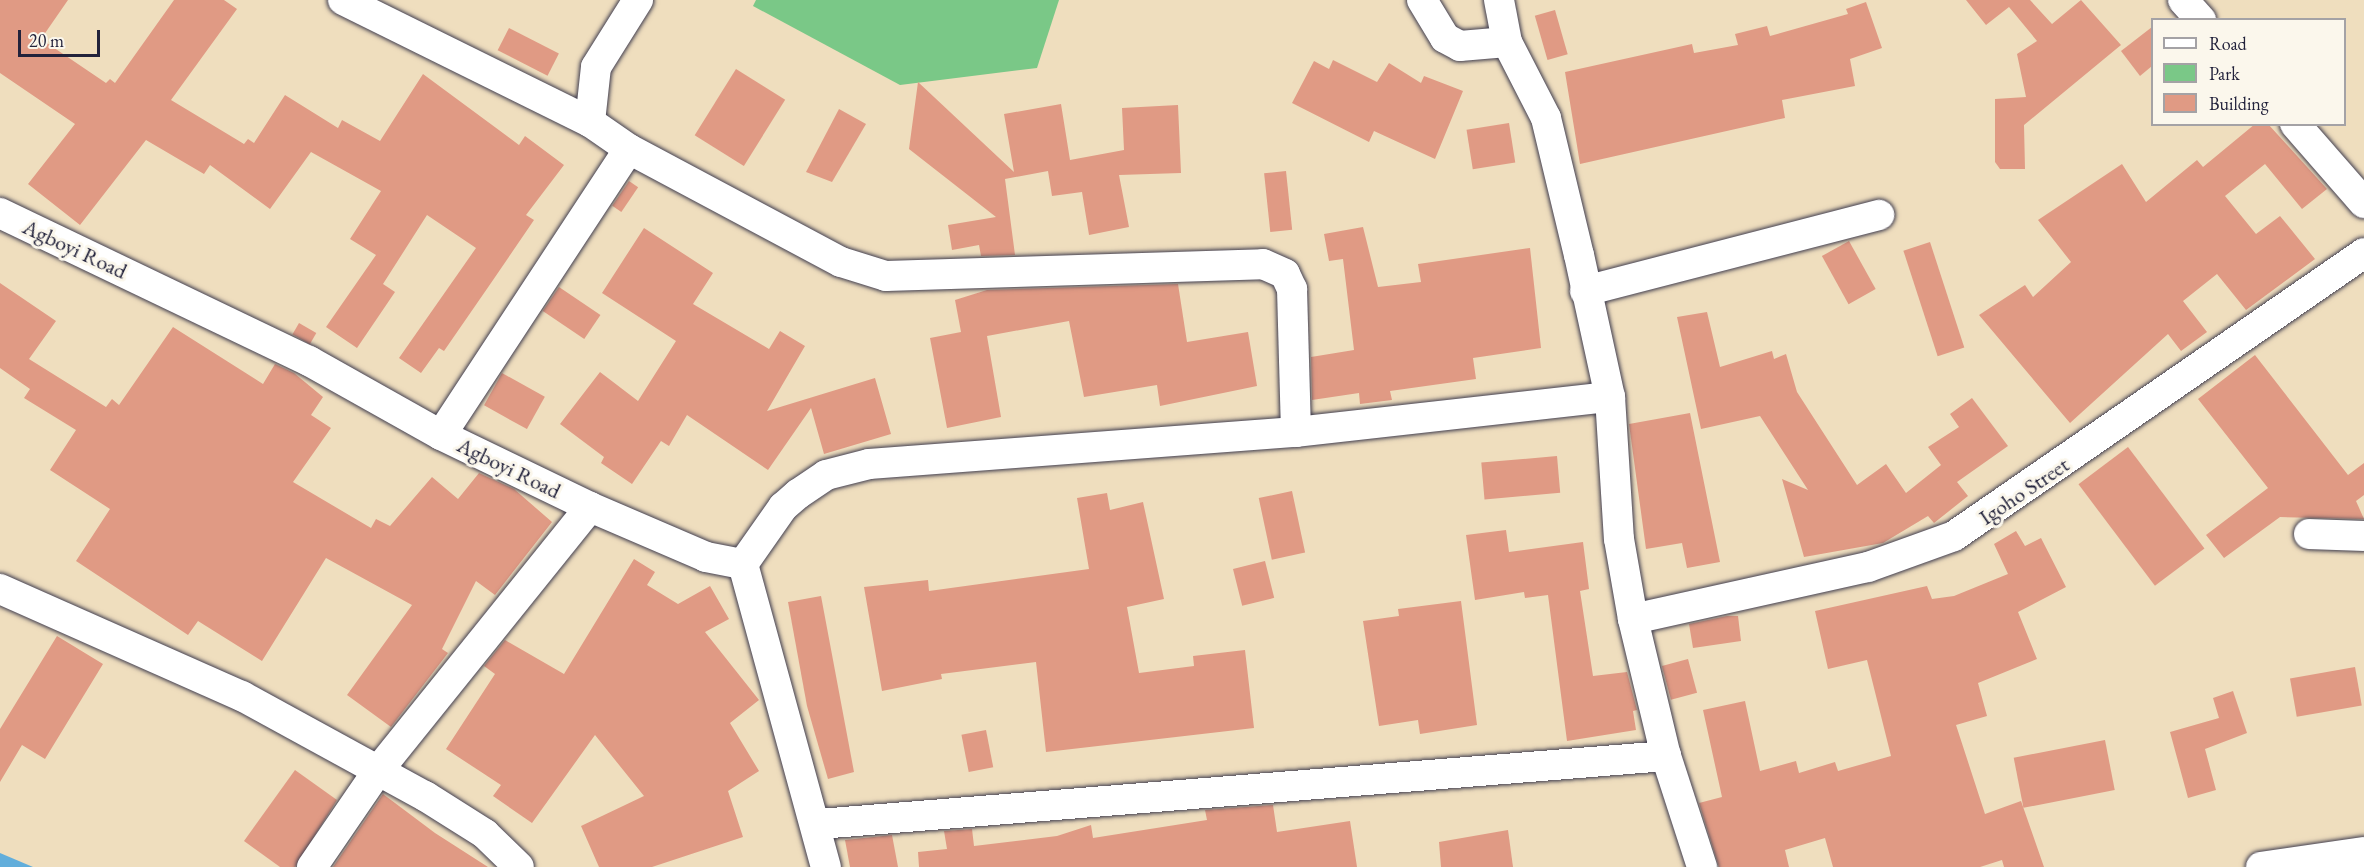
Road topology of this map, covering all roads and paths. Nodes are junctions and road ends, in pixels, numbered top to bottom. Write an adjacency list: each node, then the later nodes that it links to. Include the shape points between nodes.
1 (343, 0): 8 (street)
2 (638, 0): 8 (street, via 597,67)
3 (1422, 0): 7 (street, via 1452,42)
4 (1499, 0): 7 (street)
5 (2183, 0): 6 (street)
6 (2199, 18)
7 (1507, 42): 15 (street, via 1546,118)
8 (590, 122): 10 (street)
9 (2297, 126): 11 (street)
10 (629, 150): 17 (street, via 841,262 886,276 1263,264 1285,274 1292,289); 18 (street)
11 (2364, 203)
12 (0, 213): 18 (street, Agboyi Road, via 309,361)
13 (1880, 215): 15 (street)
14 (2364, 253): 24 (street, Igoho Street, via 1954,536 1868,567)
15 (1585, 291): 16 (street)
16 (1610, 397): 17 (street); 24 (street, via 1619,539)
17 (1296, 432): 22 (street, via 869,464 826,475 798,494 783,507)
18 (441, 435): 19 (street, Agboyi Road)
19 (590, 507): 22 (street, Agboyi Road, via 706,557); 26 (street)
20 (2309, 534): 21 (street)
21 (2364, 536)
22 (743, 564): 27 (street)
23 (0, 589): 26 (street, via 242,696)
24 (1634, 619): 25 (street)
25 (1666, 756): 27 (street); 32 (street)
26 (377, 771): 29 (street); 30 (street, via 485,834)
27 (819, 824): 31 (street)
28 (2364, 852): 33 (street)
29 (312, 867)
30 (519, 867)
31 (826, 867)
32 (1702, 867)
33 (2260, 867)

